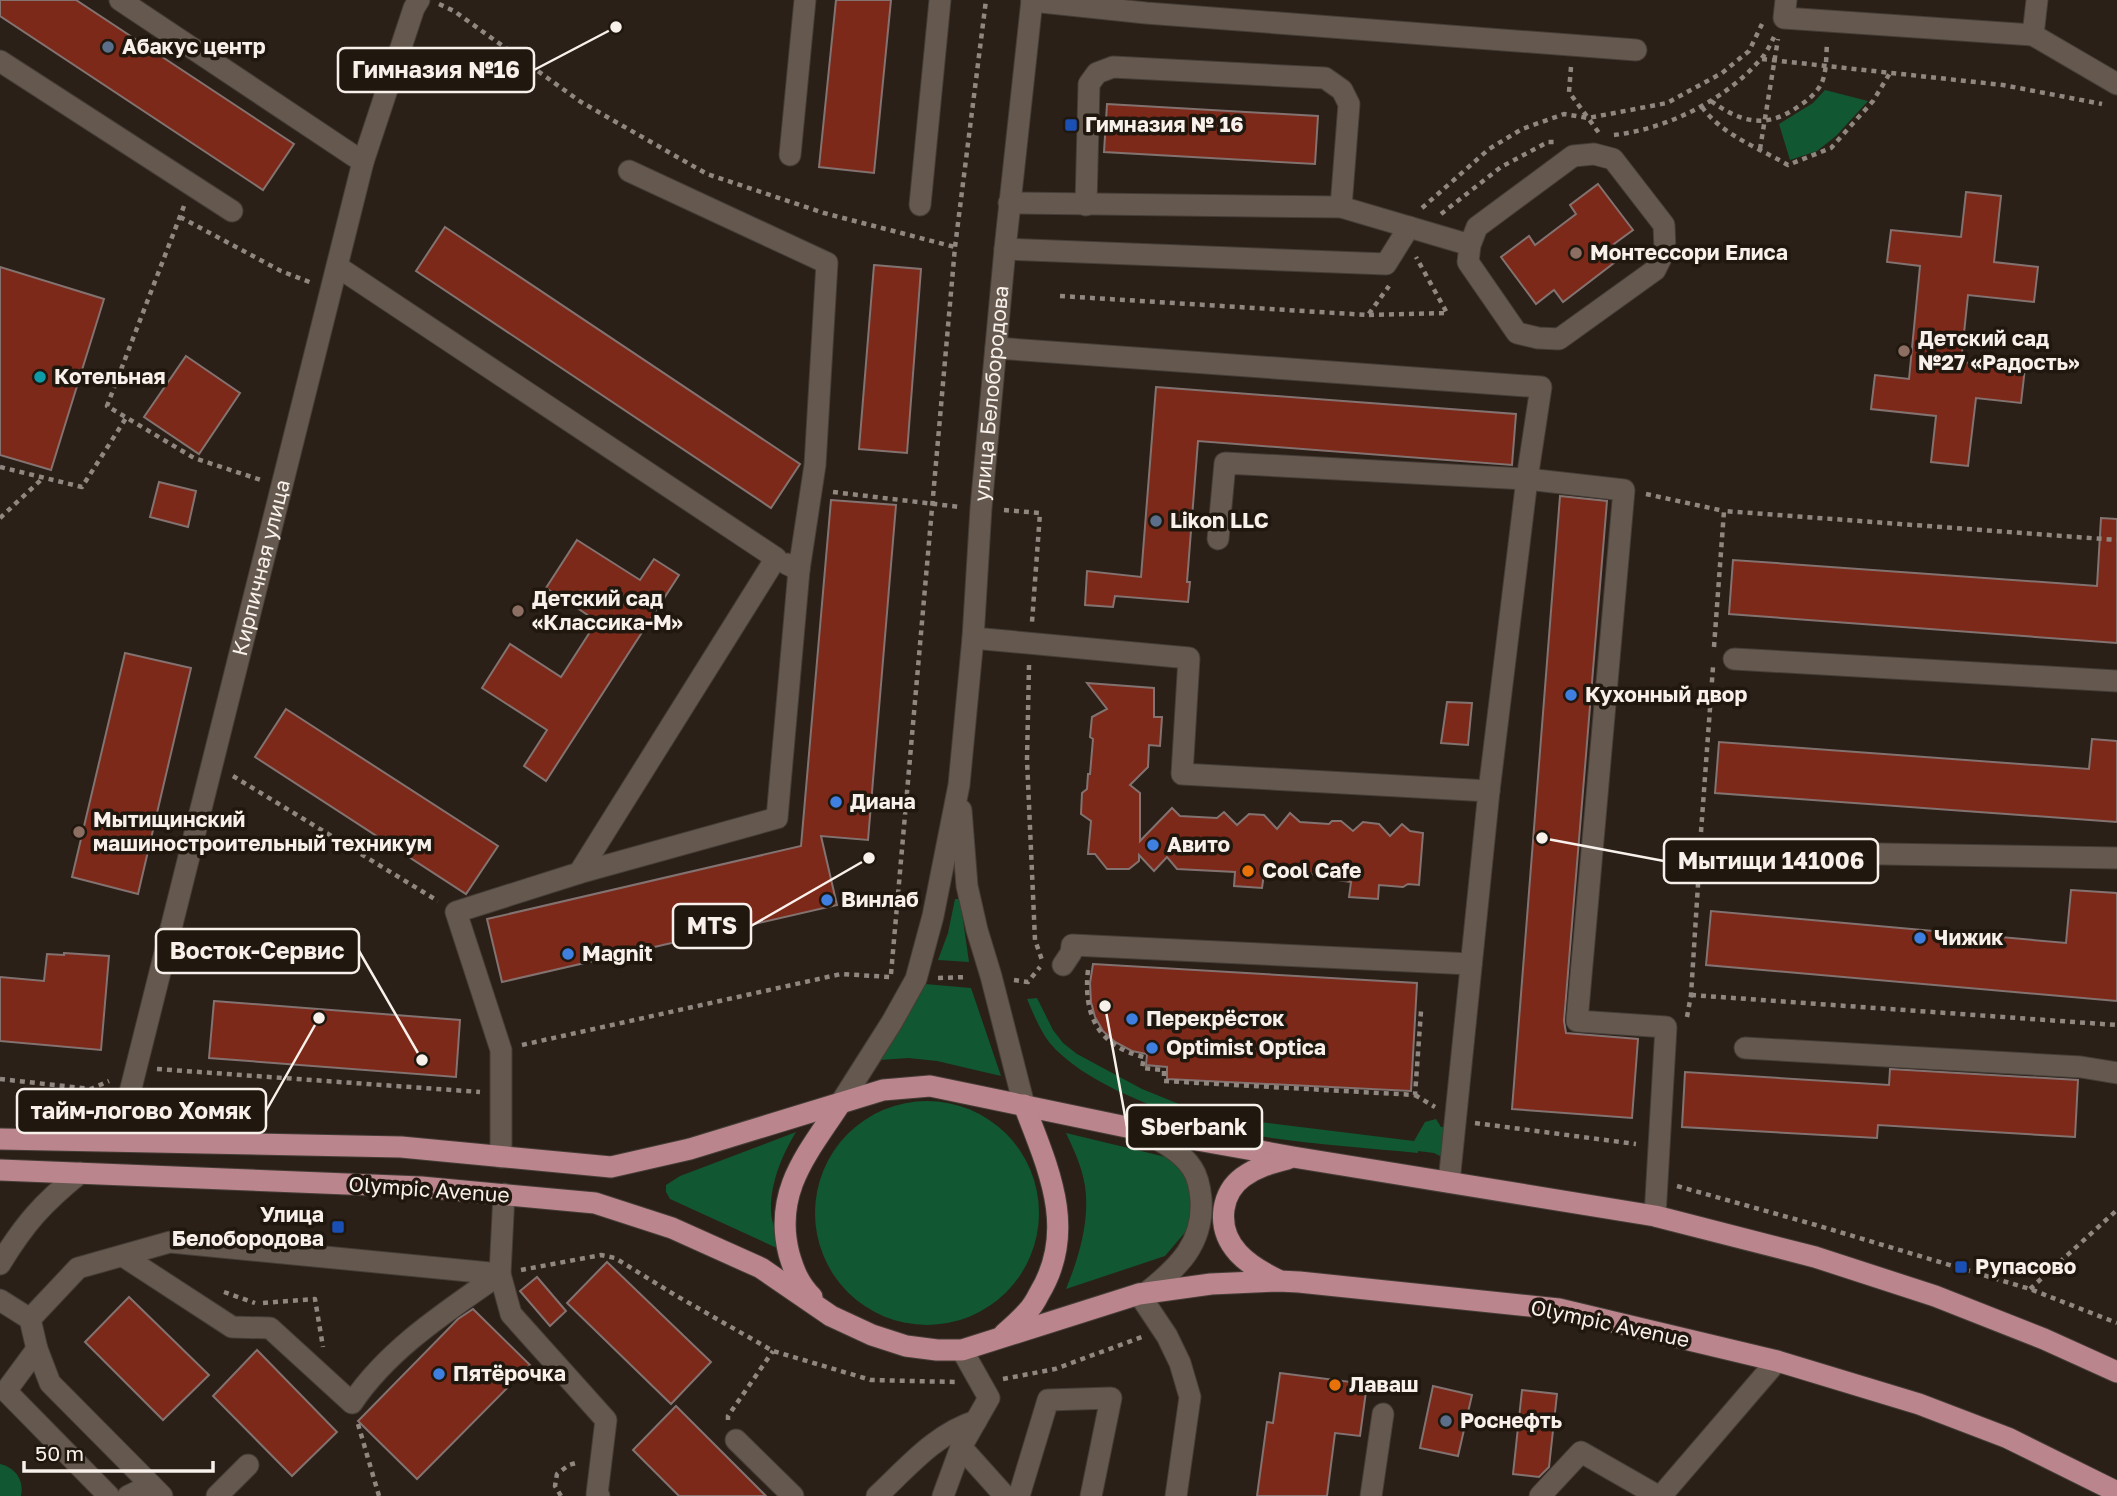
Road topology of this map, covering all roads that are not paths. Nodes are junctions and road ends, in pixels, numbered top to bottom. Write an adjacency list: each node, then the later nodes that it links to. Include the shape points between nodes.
1 (120, 0): 14 (street)
2 (805, 0): 13 (street)
3 (940, 0): 17 (street)
4 (1032, 0): 7 (street); 16 (street, улица Белобородова)
5 (2037, 0): 9 (street)
6 (419, 2): 14 (street, Кирпичная улица)
7 (1150, 7): 10 (street)
8 (1778, 13): 9 (street, via 1829,22)
9 (2034, 35): 12 (street)
10 (1636, 50)
11 (0, 61): 20 (street)
12 (2117, 84)
13 (790, 155)
14 (363, 162): 24 (street, Кирпичная улица)
15 (629, 172): 29 (street, via 827,263 815,465)
16 (1009, 203): 18 (street); 23 (street, улица Белобородова)
17 (920, 205)
18 (1086, 205): 19 (street); 19 (street, via 1089,84 1097,73 1113,67 1325,78 1342,90 1349,104)
19 (1341, 207): 21 (street)
20 (232, 211)
21 (1409, 227): 22 (street); 23 (street, via 1386,264)
22 (1470, 245): 22 (street, via 1468,262 1517,333 1559,339 1655,270 1665,250 1664,225 1613,159 1594,154 1573,156 1477,227)
23 (1005, 249): 25 (street, улица Белобородова)
24 (338, 267): 28 (street); 46 (street, Кирпичная улица)
25 (996, 348): 26 (street, via 1541,387); 30 (street, улица Белобородова)
26 (1527, 480): 27 (street, via 1225,463); 34 (street); 53 (street, via 1624,490 1577,1021 1666,1027)
27 (1218, 539)
28 (776, 558): 29 (street); 37 (street)
29 (799, 570): 37 (street, via 777,818)
30 (973, 638): 33 (street, улица Белобородова); 34 (street, via 1189,658 1182,774)
31 (1734, 659): 32 (street)
32 (2117, 681)
33 (959, 785): 42 (street, via 916,979); 43 (street, via 967,886)
34 (1489, 791): 38 (street)
35 (1703, 851): 36 (street)
36 (2117, 858)
37 (579, 873): 47 (street, via 456,912 501,1050)
38 (1471, 964): 39 (street, via 1072,945); 51 (street)
39 (1063, 965)
40 (1745, 1048): 41 (street, via 2081,1067)
41 (2117, 1073)
42 (840, 1104): 43 (main road, Olympic Avenue, via 883,1090 930,1086); 47 (main road, Olympic Avenue, via 690,1149 611,1167); 60 (main road, Olympic Avenue, via 798,1168 786,1203 785,1238 793,1268 801,1286)
43 (1024, 1105): 44 (main road, Olympic Avenue); 62 (main road, Olympic Avenue, via 1057,1206 1058,1245 1049,1278 1029,1311)
44 (1141, 1130): 48 (main road, Olympic Avenue); 58 (street, via 1192,1167 1200,1187 1202,1216 1191,1249 1173,1272)
45 (0, 1139): 46 (main road, Olympic Avenue)
46 (118, 1140): 47 (main road, Olympic Avenue, via 401,1147)
47 (501, 1157)
48 (1293, 1157): 51 (main road, Olympic Avenue); 57 (main road, via 1259,1167 1240,1179 1226,1196 1223,1219 1227,1240 1240,1256)
49 (0, 1170): 50 (main road, Olympic Avenue)
50 (80, 1173): 52 (main road, Olympic Avenue); 55 (street, via 40,1208)
51 (1449, 1182): 53 (main road, Olympic Avenue)
52 (504, 1194): 56 (street); 60 (main road, Olympic Avenue, via 595,1203 672,1228 761,1268)
53 (1655, 1216): 66 (main road, Olympic Avenue, via 1815,1257 1935,1296)
54 (123, 1256): 56 (street, via 170,1242); 56 (street, via 232,1328 270,1328 352,1403 363,1386 426,1326); 61 (street, via 79,1268)
55 (0, 1264)
56 (500, 1274): 77 (street, via 511,1314 606,1420)
57 (1278, 1280): 58 (main road, Olympic Avenue); 65 (main road, Olympic Avenue, via 1559,1309)
58 (1143, 1294): 62 (main road, Olympic Avenue); 84 (street, via 1180,1363 1190,1397)
59 (0, 1300): 61 (street)
60 (831, 1315): 64 (main road, Olympic Avenue, via 906,1346)
61 (30, 1320): 63 (street)
62 (1000, 1338): 64 (main road, Olympic Avenue)
63 (37, 1349): 72 (street, via 50,1383); 74 (street, via 6,1391)
64 (962, 1350): 68 (street, via 989,1398)
65 (1777, 1361): 73 (main road, Olympic Avenue, via 1919,1404 2008,1438); 87 (street)
66 (2112, 1369)
67 (1383, 1415): 85 (street)
68 (976, 1421): 70 (street); 79 (street, via 932,1444)
69 (736, 1440): 78 (street)
70 (961, 1447): 80 (street); 81 (street)
71 (248, 1465): 76 (street)
72 (156, 1490): 75 (street)
73 (2117, 1492)
74 (109, 1496)
75 (128, 1496)
76 (217, 1496)
77 (600, 1496)
78 (793, 1496)
79 (877, 1496)
80 (943, 1496)
81 (1004, 1496)
82 (1019, 1496): 83 (street, via 1048,1400 1111,1398)
83 (1091, 1496)
84 (1175, 1496)
85 (1371, 1496)
86 (1540, 1496): 87 (street, via 1581,1452)
87 (1660, 1496)

